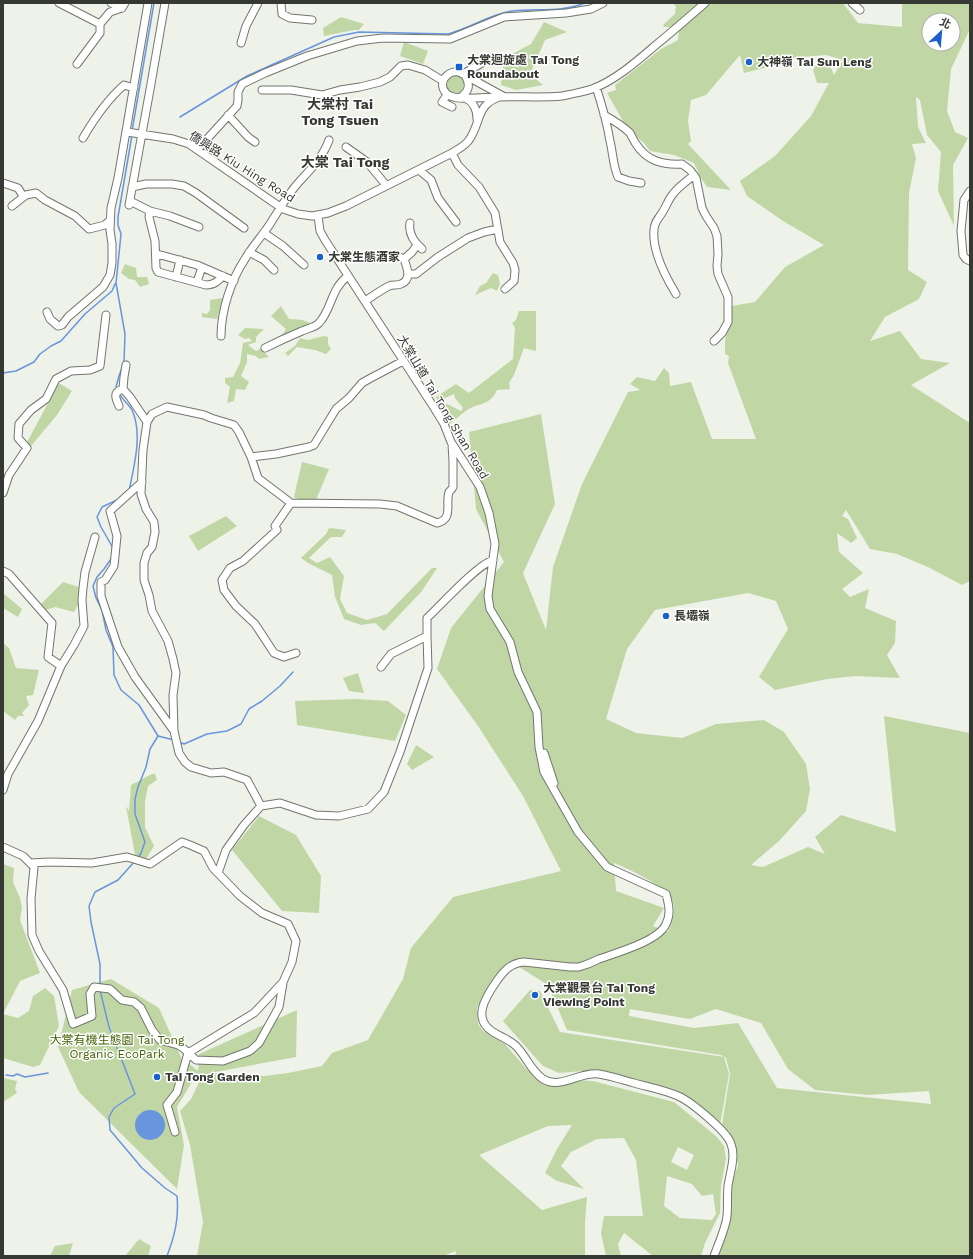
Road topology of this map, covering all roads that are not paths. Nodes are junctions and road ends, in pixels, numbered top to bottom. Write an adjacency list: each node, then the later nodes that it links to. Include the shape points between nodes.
1 (59, 3): 13 (street)
2 (111, 3): 10 (street)
3 (148, 3): 22 (street)
4 (164, 3): 32 (street)
5 (258, 3): 14 (street, via 246,26)
6 (281, 3): 12 (street, via 282,14 290,18)
7 (604, 3): 29 (street, via 591,9 566,13 504,18 450,39 383,38 357,41 307,56 242,84 238,92 237,106)
8 (705, 3): 21 (street, via 640,58)
9 (852, 3): 11 (street)
10 (124, 5): 13 (street, via 110,12)
11 (860, 10)
12 (312, 20)
13 (100, 24): 16 (street, via 100,33)
14 (242, 43)
15 (482, 63): 19 (street)
16 (77, 64)
17 (447, 66): 18 (street)
18 (452, 72): 19 (street); 20 (street)
19 (464, 75): 25 (street); 26 (street, via 469,85)
20 (443, 81): 23 (street, via 425,70 408,65 401,66 390,77 380,82 322,95 291,90); 24 (street)
21 (596, 87): 25 (street, via 563,95); 28 (street)
22 (134, 88): 31 (street); 33 (street, via 124,85 118,90 94,118)
23 (262, 90)
24 (447, 95): 26 (street); 27 (street, via 442,102)
25 (503, 96): 26 (street); 30 (street, 僑興路 Kiu Hing Road, via 487,104)
26 (461, 98): 30 (street, via 470,101 475,107)
27 (452, 107)
28 (604, 115): 40 (street, via 629,133 646,156 659,162 682,164); 42 (street, via 618,178)
29 (228, 116): 35 (street); 37 (street)
30 (477, 121): 38 (street, 僑興路 Kiu Hing Road, via 470,139)
31 (127, 132): 32 (street, 僑興路 Kiu Hing Road); 51 (street)
32 (142, 134): 37 (street, 僑興路 Kiu Hing Road, via 181,141); 44 (street)
33 (83, 138)
34 (329, 140): 48 (street, via 315,165)
35 (255, 142)
36 (346, 147): 43 (street, via 366,162)
37 (198, 149): 48 (street, 僑興路 Kiu Hing Road)
38 (452, 153): 39 (street, 僑興路 Kiu Hing Road); 56 (street, via 458,165 480,187 489,201 496,213)
39 (419, 170): 43 (street, 僑興路 Kiu Hing Road); 52 (street, via 432,180 438,198)
40 (694, 176): 74 (street, via 673,194 656,220 654,229 660,266); 79 (street, via 702,208 717,236 718,274 728,297 728,322)
41 (3, 183): 46 (street, via 16,187)
42 (641, 183)
43 (386, 185): 50 (street, 僑興路 Kiu Hing Road, via 337,210)
44 (132, 187): 49 (street, via 129,203); 55 (street, via 146,184 184,186)
45 (970, 190): 63 (street, via 964,200 961,231 963,255)
46 (24, 196): 47 (street); 51 (street, via 38,194 75,216 89,229 105,225)
47 (12, 206)
48 (281, 207): 50 (street, 僑興路 Kiu Hing Road, via 298,214); 57 (street)
49 (150, 211): 54 (street); 59 (street)
50 (318, 216): 69 (street, 大棠山道 Tai Tong Shan Road, via 320,231)
51 (110, 220): 76 (street, via 112,263 110,275 103,287 62,325 58,326)
52 (456, 222)
53 (410, 223): 61 (street, via 411,235 420,247)
54 (199, 228)
55 (244, 228)
56 (498, 229): 67 (street, via 468,238 416,274); 73 (street, via 500,242 516,270 514,280)
57 (264, 233): 58 (street); 64 (street, via 283,246)
58 (249, 252): 66 (street, via 264,260); 71 (street)
59 (157, 254): 62 (street); 70 (street, via 157,271)
60 (395, 256): 61 (street)
61 (404, 259): 67 (street)
62 (180, 260): 65 (street); 70 (street)
63 (970, 261)
64 (304, 266)
65 (202, 267): 68 (street); 72 (street)
66 (274, 270)
67 (408, 274): 75 (street, via 401,284 391,285)
68 (222, 276): 71 (street); 72 (street, via 211,285)
69 (348, 276): 75 (street, 大棠山道 Tai Tong Shan Road); 80 (street, via 337,286 318,324)
70 (176, 277): 72 (street)
71 (234, 281): 78 (street, via 221,319)
72 (197, 282)
73 (505, 289)
74 (676, 294)
75 (365, 301): 81 (street, 大棠山道 Tai Tong Shan Road)
76 (47, 312)
77 (106, 315): 89 (street, via 100,366 90,370 71,371 56,379 46,399 31,410 19,424 18,438 27,448 9,475)
78 (221, 336)
79 (714, 341)
80 (265, 348)
81 (403, 361): 86 (street, 大棠山道 Tai Tong Shan Road, via 444,424); 87 (street, via 362,384 336,409 314,445)
82 (126, 365): 83 (street)
83 (120, 391): 84 (street, via 115,397); 85 (street, via 130,397)
84 (120, 406)
85 (147, 422): 87 (street, via 152,414 167,407 234,425); 88 (street)
86 (451, 442): 90 (street, via 454,461 453,487 449,492 447,516 442,522 437,523 397,506); 92 (street, 大棠山道 Tai Tong Shan Road, via 480,487 495,544)
87 (251, 457): 90 (street, via 258,478)
88 (142, 482): 100 (street, via 141,494 154,522 155,532 152,547 144,563 144,580 152,611 168,641 176,673 173,695); 100 (street, via 110,511 117,536 114,566 101,582 101,596 118,647 135,677)
89 (3, 493)
90 (290, 503): 97 (street, via 275,526 277,530 243,562 230,568 222,580 224,590 255,624 274,653 284,657)
91 (95, 537): 98 (street, via 83,588 84,626)
92 (493, 560): 93 (street); 95 (street, 大棠山道 Tai Tong Shan Road)
93 (480, 568): 95 (street, via 483,572); 96 (street, via 427,618)
94 (3, 572): 98 (street, via 9,574 52,623 48,657)
95 (491, 574): 109 (street, 大棠山道 Tai Tong Shan Road, via 488,596 490,609 510,642 518,672 536,712 538,736 558,795 578,832 607,867 666,894 670,913 666,925 660,932 640,945 582,966 524,962 513,964 501,974 490,991 482,1010 483,1020 490,1030 516,1046 545,1080 556,1083 583,1075 598,1074 679,1096 725,1132 731,1143 733,1155 727,1217)
96 (427, 636): 99 (street, via 391,654); 102 (street, via 428,668 400,752 384,792 368,809 339,816 316,815 280,803)
97 (296, 653)
98 (60, 666): 101 (street, via 38,721 8,774)
99 (381, 667)
100 (174, 731): 102 (street, via 179,753 185,762 191,767 211,773 224,772 247,780)
101 (3, 790)
102 (261, 806): 105 (street, via 226,850)
103 (3, 847): 104 (street, via 23,856)
104 (30, 863): 105 (street, via 92,863 127,857 150,864 182,842 204,851); 107 (street, via 34,867 31,899 32,935 63,990 73,1024 92,1016 90,994 94,987 110,989 122,1000 134,1002 141,1008 160,1040 178,1045)
105 (218, 873): 106 (street, via 240,896 262,913 288,924 296,941 292,962)
106 (283, 982): 107 (street, via 254,1013); 107 (street, via 279,1007 259,1042 250,1052 223,1061 196,1060)
107 (188, 1053): 108 (street, via 177,1092 167,1106)
108 (175, 1132)
109 (714, 1256)

